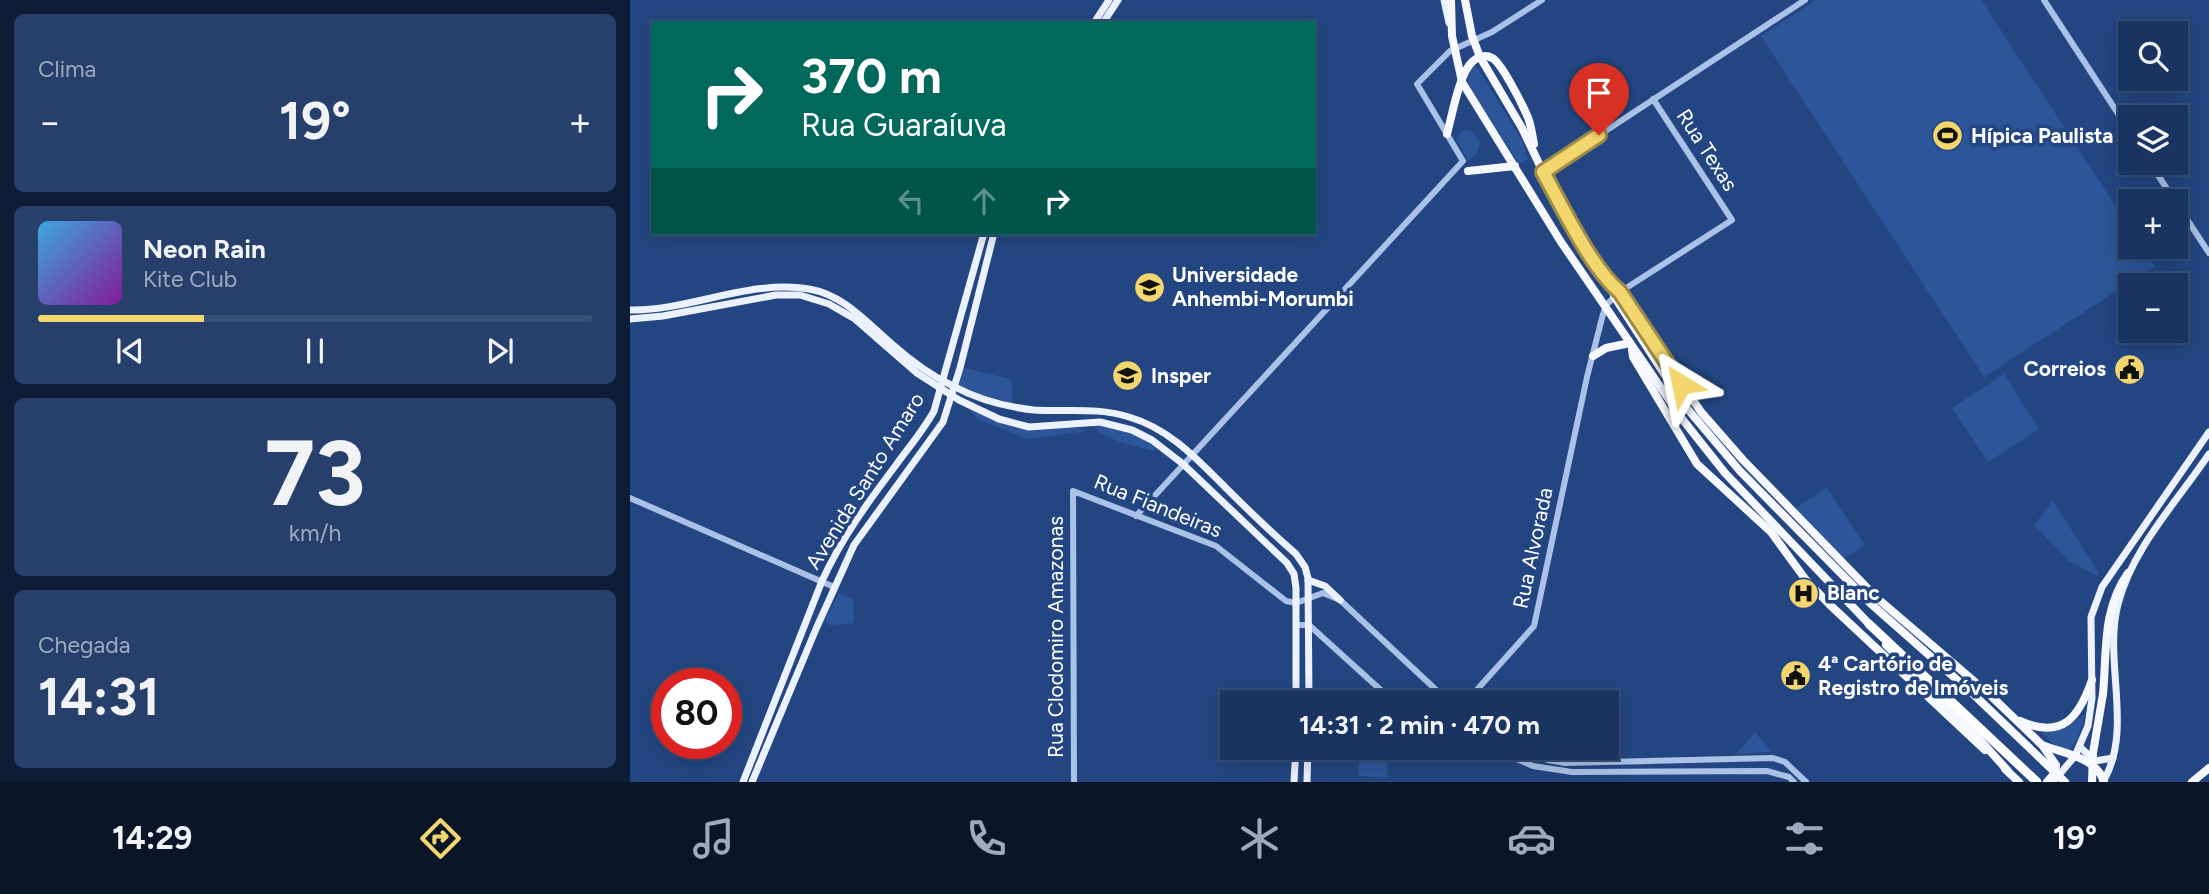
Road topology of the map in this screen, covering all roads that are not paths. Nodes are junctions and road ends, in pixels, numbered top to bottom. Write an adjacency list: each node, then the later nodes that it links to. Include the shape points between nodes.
1 (1109, 0): 9 (main road)
2 (1118, 0): 10 (main road)
3 (1444, 0): 11 (main road)
4 (1451, 0): 11 (highway)
5 (1542, 0): 12 (street)
6 (1805, 0): 16 (street)
7 (2044, 0): 17 (street)
8 (1466, 1): 12 (highway)
9 (1095, 21)
10 (1104, 21)
11 (1452, 36): 13 (highway)
12 (1473, 41): 13 (street); 14 (highway)
13 (1454, 49): 15 (highway); 18 (street, via 1418,84)
14 (1480, 57): 15 (highway, via 1469,66); 21 (highway, via 1496,60 1527,114)
15 (1462, 82): 18 (highway); 19 (highway)
16 (1653, 99): 21 (street); 26 (street, Rua Texas, via 1732,220)
17 (2118, 114)
18 (1447, 134): 39 (street, via 1463,161)
19 (1515, 166): 20 (highway); 27 (highway)
20 (1468, 171)
21 (1543, 172): 26 (highway)
22 (2188, 221): 25 (street)
23 (983, 235): 32 (main road, Avenida Santo Amaro)
24 (993, 235): 33 (main road, Avenida Santo Amaro)
25 (2209, 253)
26 (1617, 294): 27 (street); 52 (highway, via 1706,419); 62 (highway, via 1685,406 1740,471 1870,603)
27 (1606, 305): 30 (highway); 31 (street, Rua Alvorada)
28 (630, 310): 32 (main road, via 768,288 812,289 850,307)
29 (630, 319): 32 (main road, via 775,296 803,296 847,313 899,360)
30 (1631, 344): 31 (highway, via 1606,348); 53 (highway, via 1725,473); 75 (highway, via 1633,357 1697,464 1771,532 1830,605)
31 (1593, 356): 61 (street, Rua Alvorada, via 1534,626)
32 (942, 385): 33 (main road); 47 (main road, Avenida Santo Amaro, via 925,428 856,521)
33 (953, 391): 34 (main road); 36 (main road); 48 (main road, Avenida Santo Amaro, via 939,428 865,527)
34 (1013, 406): 35 (main road); 36 (main road, via 1010,419)
35 (1032, 409): 37 (main road, via 1022,419); 39 (main road, via 1129,416 1163,430)
36 (999, 419): 37 (main road)
37 (1034, 427): 41 (main road, via 1090,422 1115,425 1152,440)
38 (2209, 432): 56 (main road, via 2102,587 2091,617)
39 (1192, 454): 41 (street); 46 (main road, via 1296,554)
40 (2209, 454): 45 (main road)
41 (1183, 464): 44 (street); 51 (main road, via 1287,563 1295,577)
42 (1073, 491): 44 (street, Rua Fiandeiras); 79 (street, Rua Clodomiro Amazonas)
43 (630, 498): 47 (street)
44 (1136, 516): 51 (street, Rua Fiandeiras, via 1216,546 1282,600)
45 (2127, 573): 69 (main road, via 2114,623 2117,732); 88 (highway, bridge, via 2107,621)
46 (1308, 580): 49 (main road); 50 (main road, via 1325,586)
47 (822, 581): 48 (street); 77 (main road, Avenida Santo Amaro)
48 (834, 587): 78 (main road, Avenida Santo Amaro)
49 (1309, 597): 50 (street, via 1323,593); 51 (street); 55 (main road)
50 (1340, 600): 60 (street)
51 (1296, 603): 54 (main road)
52 (1888, 608): 62 (highway); 63 (highway)
53 (1869, 624): 75 (highway); 84 (highway)
54 (1296, 625): 55 (street); 57 (main road)
55 (1308, 625): 58 (main road); 59 (street)
56 (2092, 680): 63 (highway, via 2079,712 2062,725 2032,725); 65 (main road, via 2091,712)
57 (1296, 690)
58 (1309, 690)
59 (1381, 690)
60 (1437, 690)
61 (1477, 690)
62 (1969, 690): 87 (highway, bridge)
63 (2008, 712): 64 (highway)
64 (2042, 745): 67 (highway); 85 (highway, via 2056,765)
65 (2080, 747): 67 (main road); 69 (main road, via 2095,761)
66 (1771, 748): 68 (street)
67 (2074, 757): 86 (main road); 89 (highway, via 2095,765)
68 (1768, 758): 73 (street); 82 (street, via 1785,762)
69 (2113, 758): 89 (main road)
70 (1295, 760): 80 (main road)
71 (1308, 760): 81 (main road)
72 (1521, 760): 76 (street, via 1572,772 1767,771)
73 (1548, 760)
74 (2209, 768): 90 (highway); 91 (highway)
75 (2008, 771): 83 (highway)
76 (1792, 780)
77 (743, 782)
78 (752, 782)
79 (1074, 782)
80 (1294, 782)
81 (1307, 782)
82 (1806, 782)
83 (2019, 782)
84 (2036, 782)
85 (2047, 782)
86 (2053, 782)
87 (2065, 782)
88 (2092, 782)
89 (2104, 782)
90 (2192, 782)
91 (2197, 782)

